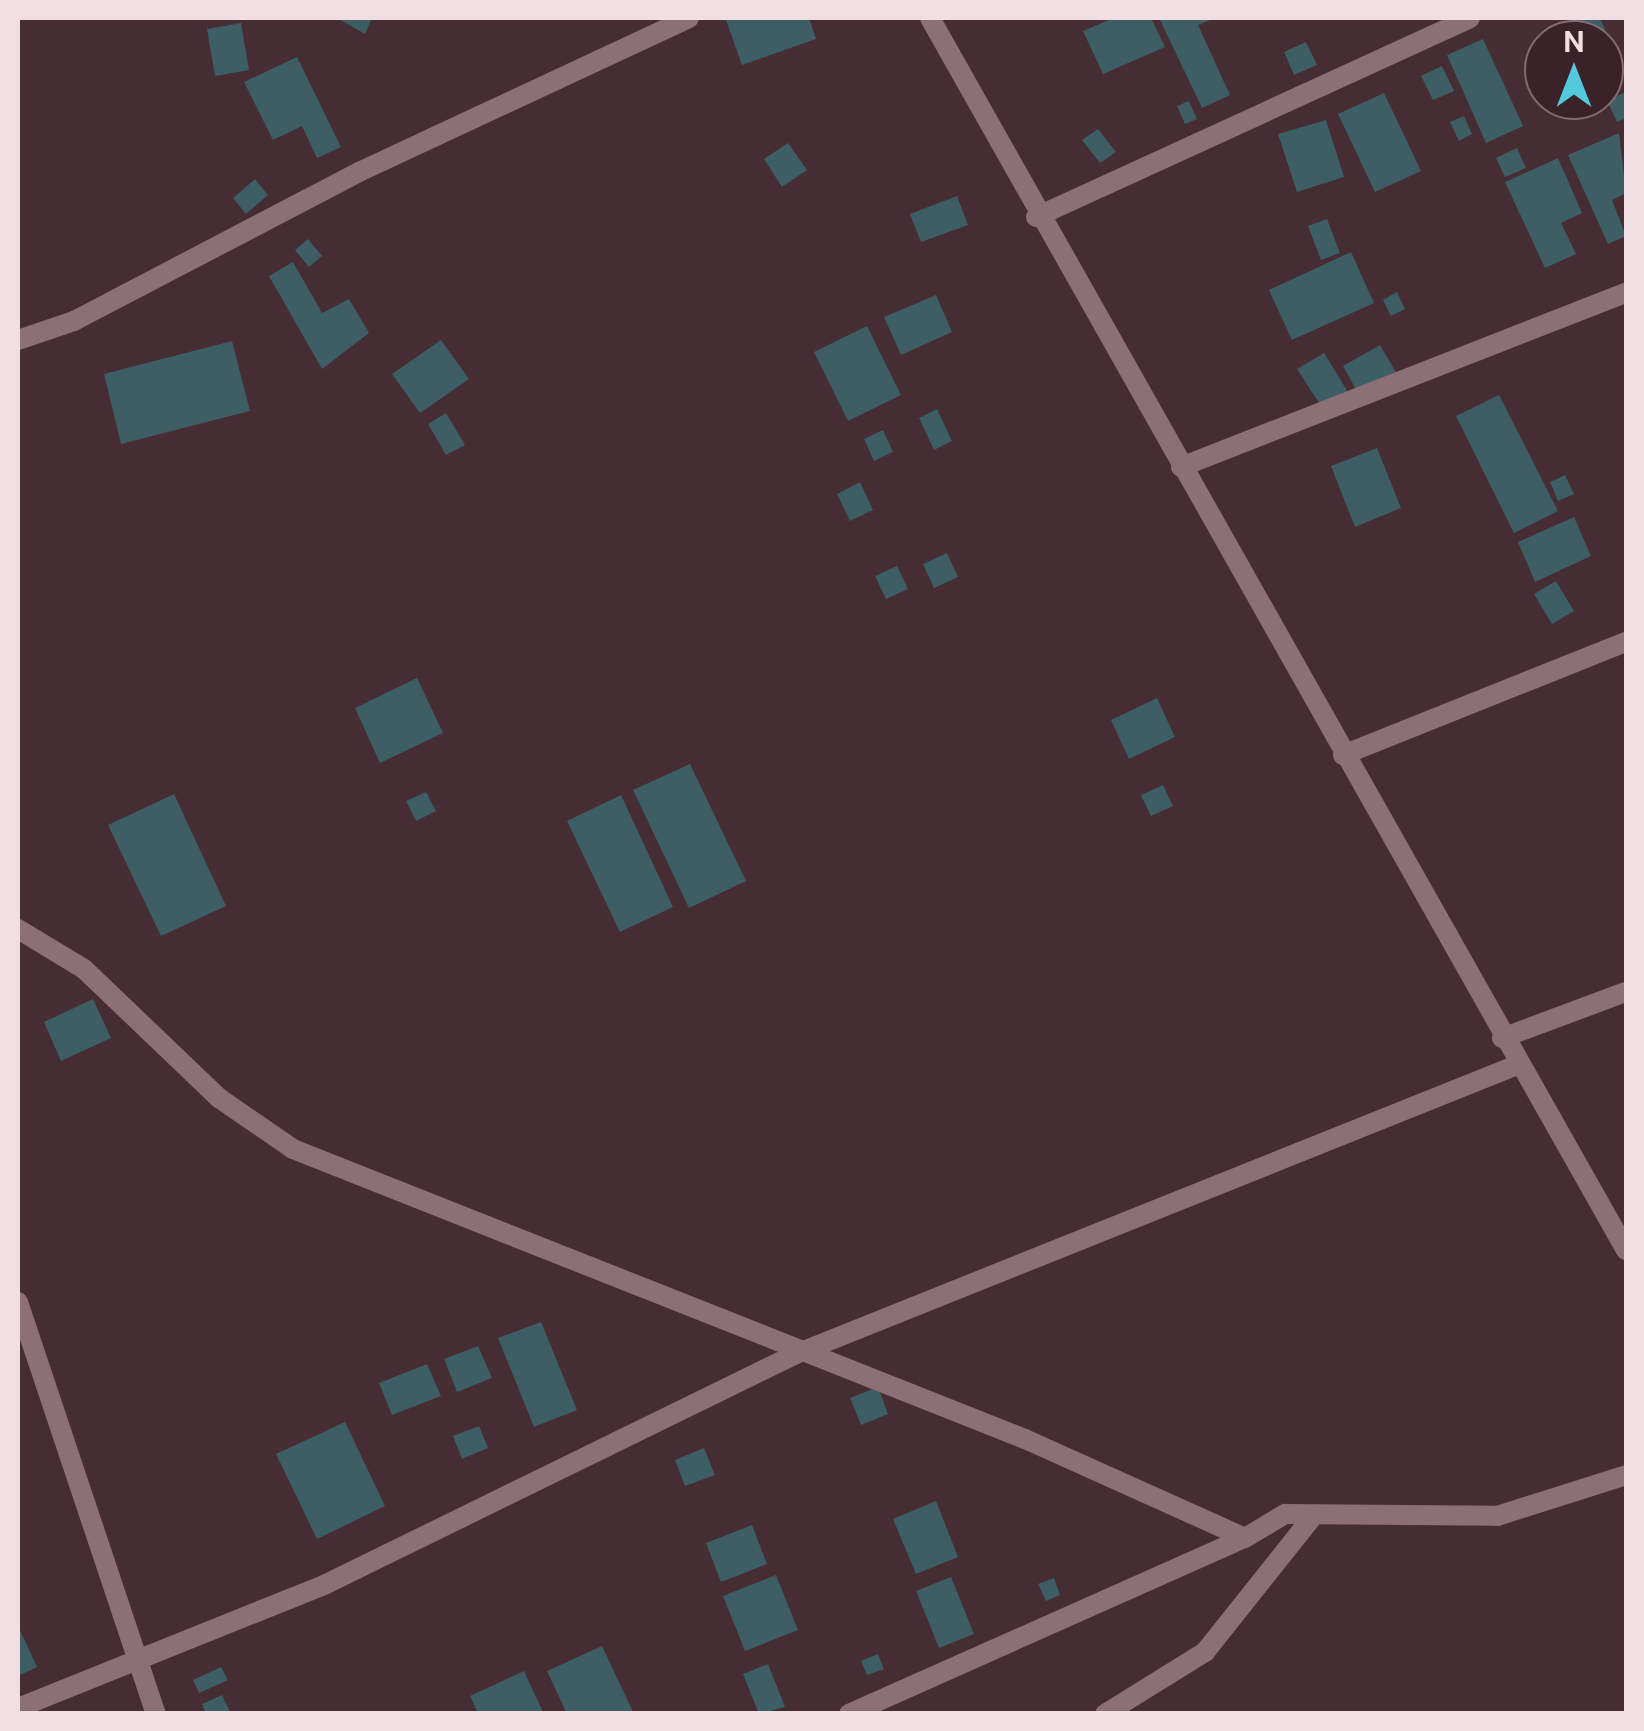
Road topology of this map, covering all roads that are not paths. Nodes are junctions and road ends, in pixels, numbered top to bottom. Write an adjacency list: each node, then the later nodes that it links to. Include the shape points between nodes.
1 (689, 18): 6 (street, via 359,172 74,322)
2 (930, 18): 4 (street)
3 (1470, 18): 4 (street)
4 (1036, 217): 7 (street)
5 (1626, 293): 7 (street)
6 (18, 340)
7 (1182, 467): 9 (street)
8 (1626, 642): 9 (street)
9 (1342, 755): 12 (street)
10 (18, 929): 16 (street, via 84,969 219,1098 293,1149)
11 (1626, 992): 12 (street)
12 (1502, 1038): 13 (street)
13 (1517, 1065): 14 (street); 16 (street)
14 (1626, 1250)
15 (18, 1302): 20 (street)
16 (796, 1354): 19 (street, via 1025,1439); 20 (street, via 324,1585)
17 (1626, 1475): 18 (street, via 1497,1516)
18 (1314, 1515): 19 (street, via 1285,1514); 24 (street, via 1205,1652)
19 (1245, 1538): 23 (street)
20 (131, 1656): 21 (street); 22 (street)
21 (18, 1708)
22 (156, 1714)
23 (849, 1714)
24 (1105, 1714)

